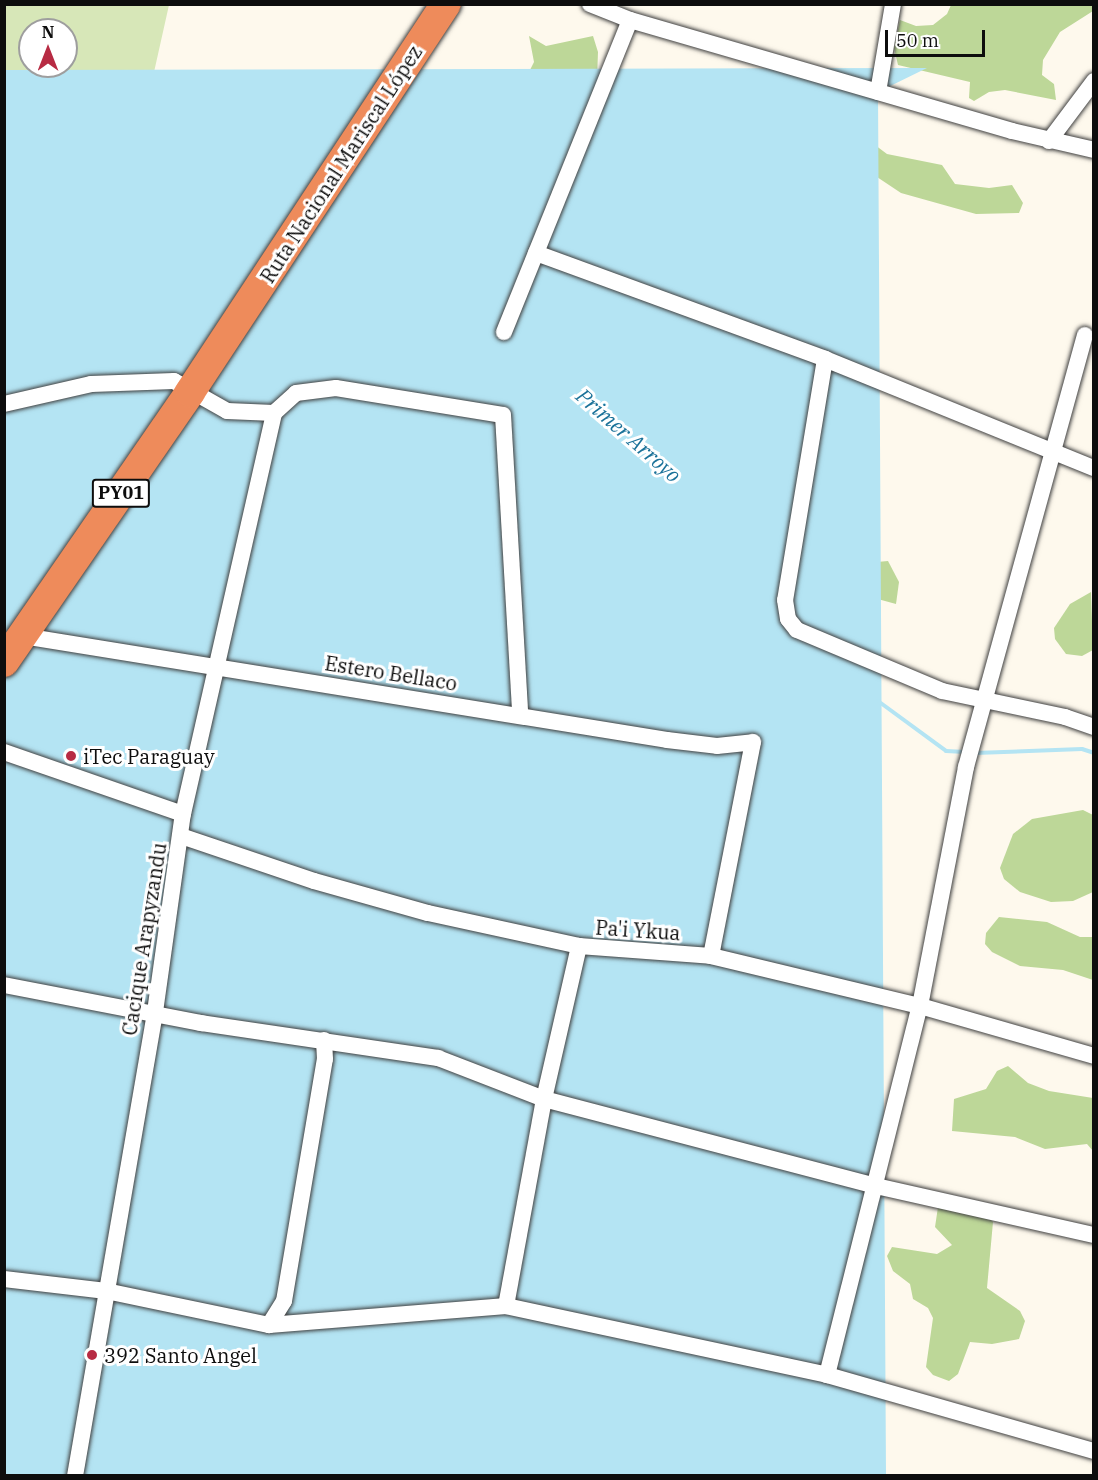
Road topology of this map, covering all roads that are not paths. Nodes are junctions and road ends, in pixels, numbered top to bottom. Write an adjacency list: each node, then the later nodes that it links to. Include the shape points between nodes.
1 (446, 4): 13 (highway, Ruta Nacional Mariscal López / PY01)
2 (590, 4): 4 (street)
3 (892, 4): 6 (street)
4 (630, 20): 6 (street); 9 (street)
5 (1094, 81): 7 (street)
6 (878, 92): 7 (street)
7 (1048, 141): 8 (street)
8 (1094, 150)
9 (536, 253): 10 (street); 12 (street)
10 (504, 332)
11 (1085, 335): 16 (street)
12 (825, 359): 16 (street); 21 (street, via 785,600 788,619 797,630 942,691)
13 (190, 392): 14 (street, via 174,381 92,384); 15 (street, via 227,411); 18 (highway, PY01)
14 (4, 404)
15 (274, 413): 20 (street, Cacique Arapyzandu); 22 (street, via 296,393 336,388 503,415)
16 (1052, 453): 17 (street); 21 (street)
17 (1094, 468)
18 (23, 636): 19 (highway, PY01); 20 (street, Estero Bellaco)
19 (4, 662)
20 (217, 668): 22 (street, Estero Bellaco); 25 (street, Cacique Arapyzandu)
21 (984, 700): 23 (street); 30 (street, via 967,762)
22 (520, 714): 28 (street, Estero Bellaco, via 667,740 717,746 753,742)
23 (1094, 727)
24 (4, 752): 25 (street)
25 (183, 814): 26 (street, Cacique Arapyzandu)
26 (181, 836): 27 (street, Pa'i Ykua, via 336,888); 31 (street, Cacique Arapyzandu)
27 (579, 946): 28 (street, Pa'i Ykua); 34 (street)
28 (711, 956): 30 (street, Pa'i Ykua)
29 (4, 984): 31 (street)
30 (921, 1006): 33 (street, Pa'i Ykua); 35 (street)
31 (155, 1012): 32 (street, via 201,1023); 38 (street, Cacique Arapyzandu)
32 (324, 1040): 34 (street, via 438,1058); 40 (street, via 325,1059 284,1301)
33 (1094, 1056)
34 (544, 1099): 35 (street); 39 (street)
35 (876, 1186): 36 (street); 41 (street)
36 (1094, 1236)
37 (4, 1279): 38 (street)
38 (106, 1291): 40 (street); 43 (street, Cacique Arapyzandu)
39 (506, 1306): 40 (street); 41 (street)
40 (269, 1325)
41 (827, 1375): 42 (street)
42 (1094, 1451)
43 (75, 1476)

